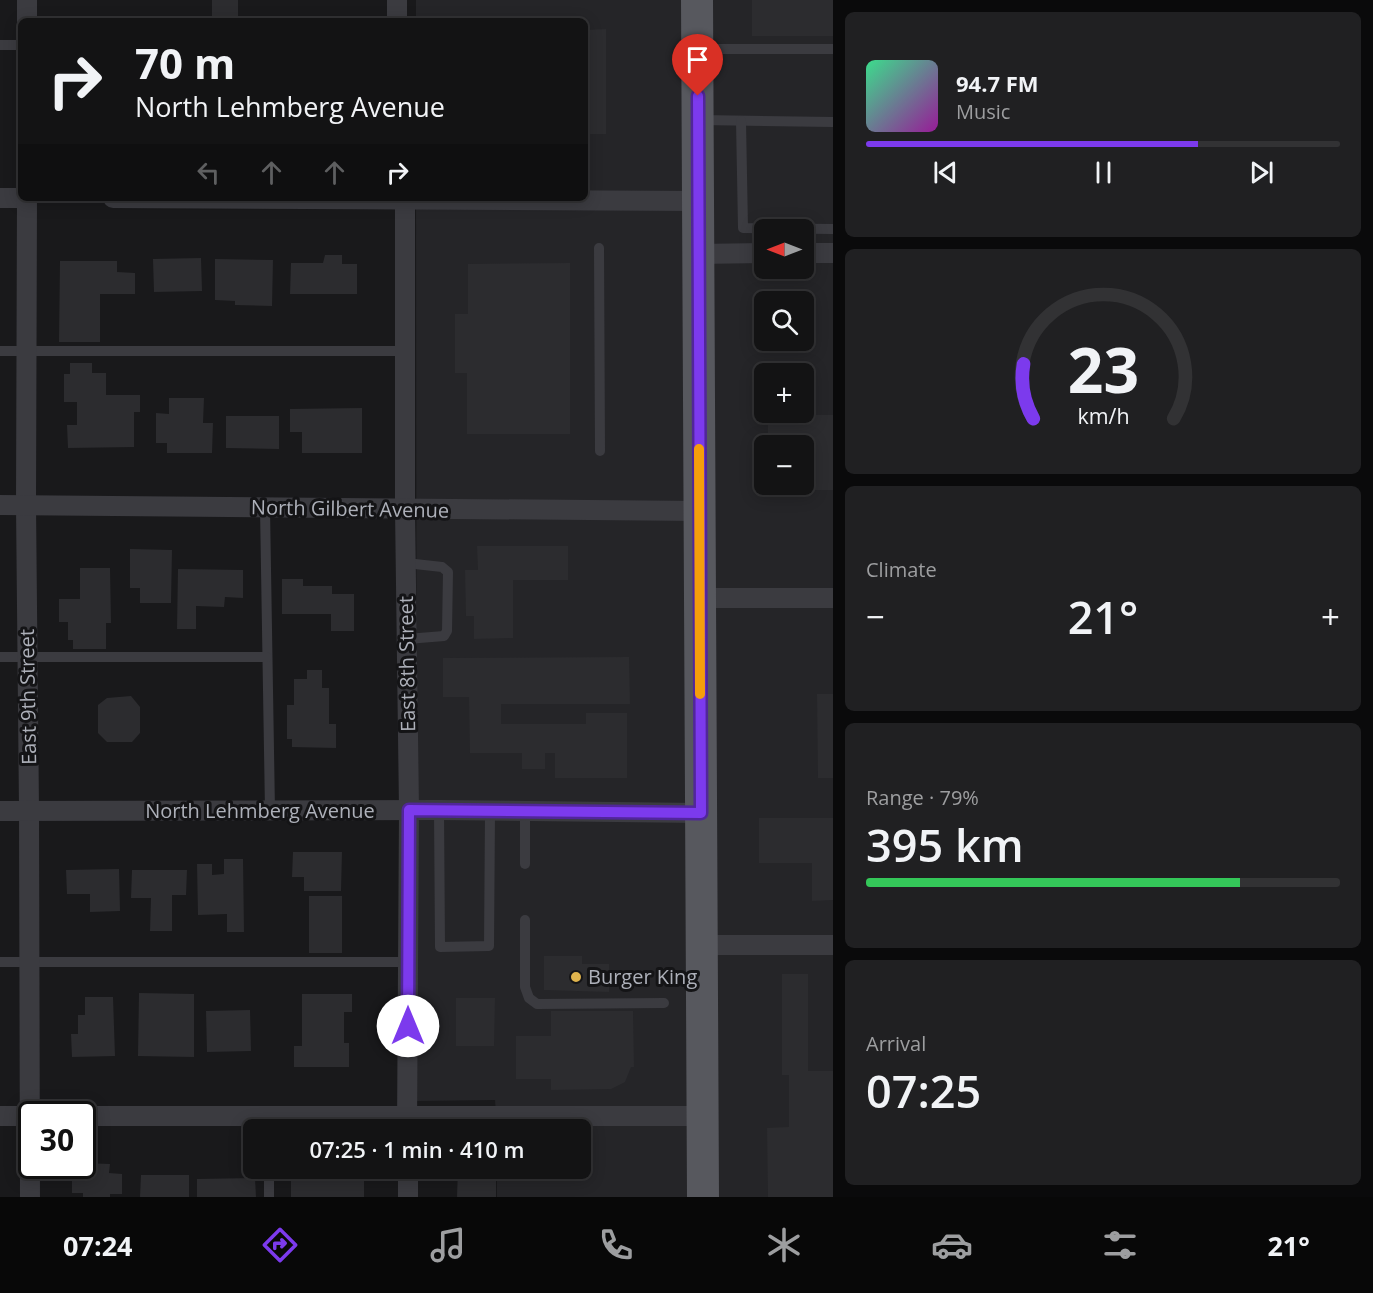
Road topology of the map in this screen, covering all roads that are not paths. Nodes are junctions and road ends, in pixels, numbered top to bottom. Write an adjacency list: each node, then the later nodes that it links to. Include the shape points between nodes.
1 (27, 0): 4 (street)
2 (397, 0): 5 (street)
3 (697, 0): 8 (main road)
4 (27, 18)
5 (397, 18)
6 (0, 45): 7 (lane)
7 (18, 45)
8 (697, 49): 9 (lane); 10 (main road)
9 (833, 49)
10 (698, 120): 11 (lane); 18 (main road)
11 (741, 121): 12 (lane); 19 (lane, via 744,228)
12 (833, 122)
13 (0, 198): 14 (street)
14 (18, 198)
15 (588, 200): 18 (street)
16 (27, 201): 26 (street, East 9th Street)
17 (405, 201): 27 (street, East 8th Street)
18 (698, 201): 24 (main road)
19 (833, 229)
20 (598, 248): 28 (lane)
21 (754, 253): 24 (street)
22 (814, 253): 23 (street)
23 (833, 253)
24 (698, 254): 33 (main road)
25 (0, 351): 26 (lane)
26 (26, 351): 27 (lane); 30 (street, East 9th Street)
27 (405, 351): 32 (street, East 8th Street)
28 (600, 451)
29 (0, 505): 30 (street, North Gilbert Avenue)
30 (26, 505): 31 (street, North Gilbert Avenue); 39 (street, East 9th Street)
31 (265, 508): 32 (street, North Gilbert Avenue); 40 (lane)
32 (405, 509): 33 (street, North Gilbert Avenue); 34 (street, East 8th Street)
33 (699, 511): 35 (main road)
34 (406, 563): 37 (street, East 8th Street); 37 (lane, via 442,567 448,572 444,636)
35 (700, 597): 36 (street); 48 (main road)
36 (833, 598)
37 (407, 639): 42 (street, East 8th Street)
38 (0, 657): 39 (lane)
39 (27, 657): 40 (lane); 41 (street, East 9th Street)
40 (267, 657): 45 (lane)
41 (29, 810): 44 (street, North Lehmberg Avenue); 45 (street, North Lehmberg Avenue); 54 (street, East 9th Street)
42 (409, 810): 43 (street, North Lehmberg Avenue); 45 (street, North Lehmberg Avenue); 55 (street, East 8th Street)
43 (439, 810): 46 (street, North Lehmberg Avenue); 46 (lane, via 440,947 489,946)
44 (0, 811)
45 (270, 811)
46 (490, 812): 47 (street, North Lehmberg Avenue)
47 (525, 812): 48 (street, North Lehmberg Avenue); 49 (lane)
48 (701, 813): 51 (main road)
49 (525, 864)
50 (525, 920): 56 (lane, via 525,987 529,998 537,1004)
51 (702, 945): 52 (street); 60 (main road)
52 (833, 945)
53 (0, 962): 54 (lane)
54 (29, 962): 55 (lane); 57 (street, East 9th Street)
55 (408, 962): 62 (street, East 8th Street)
56 (664, 1003)
57 (30, 1101)
58 (0, 1116): 59 (street)
59 (18, 1116)
60 (703, 1116): 63 (street); 71 (main road)
61 (96, 1117): 64 (street)
62 (407, 1119)
63 (576, 1119)
64 (243, 1122)
65 (30, 1179): 68 (street, East 9th Street)
66 (269, 1179): 69 (lane)
67 (408, 1179): 70 (street)
68 (30, 1197)
69 (269, 1197)
70 (408, 1197)
71 (703, 1197)

